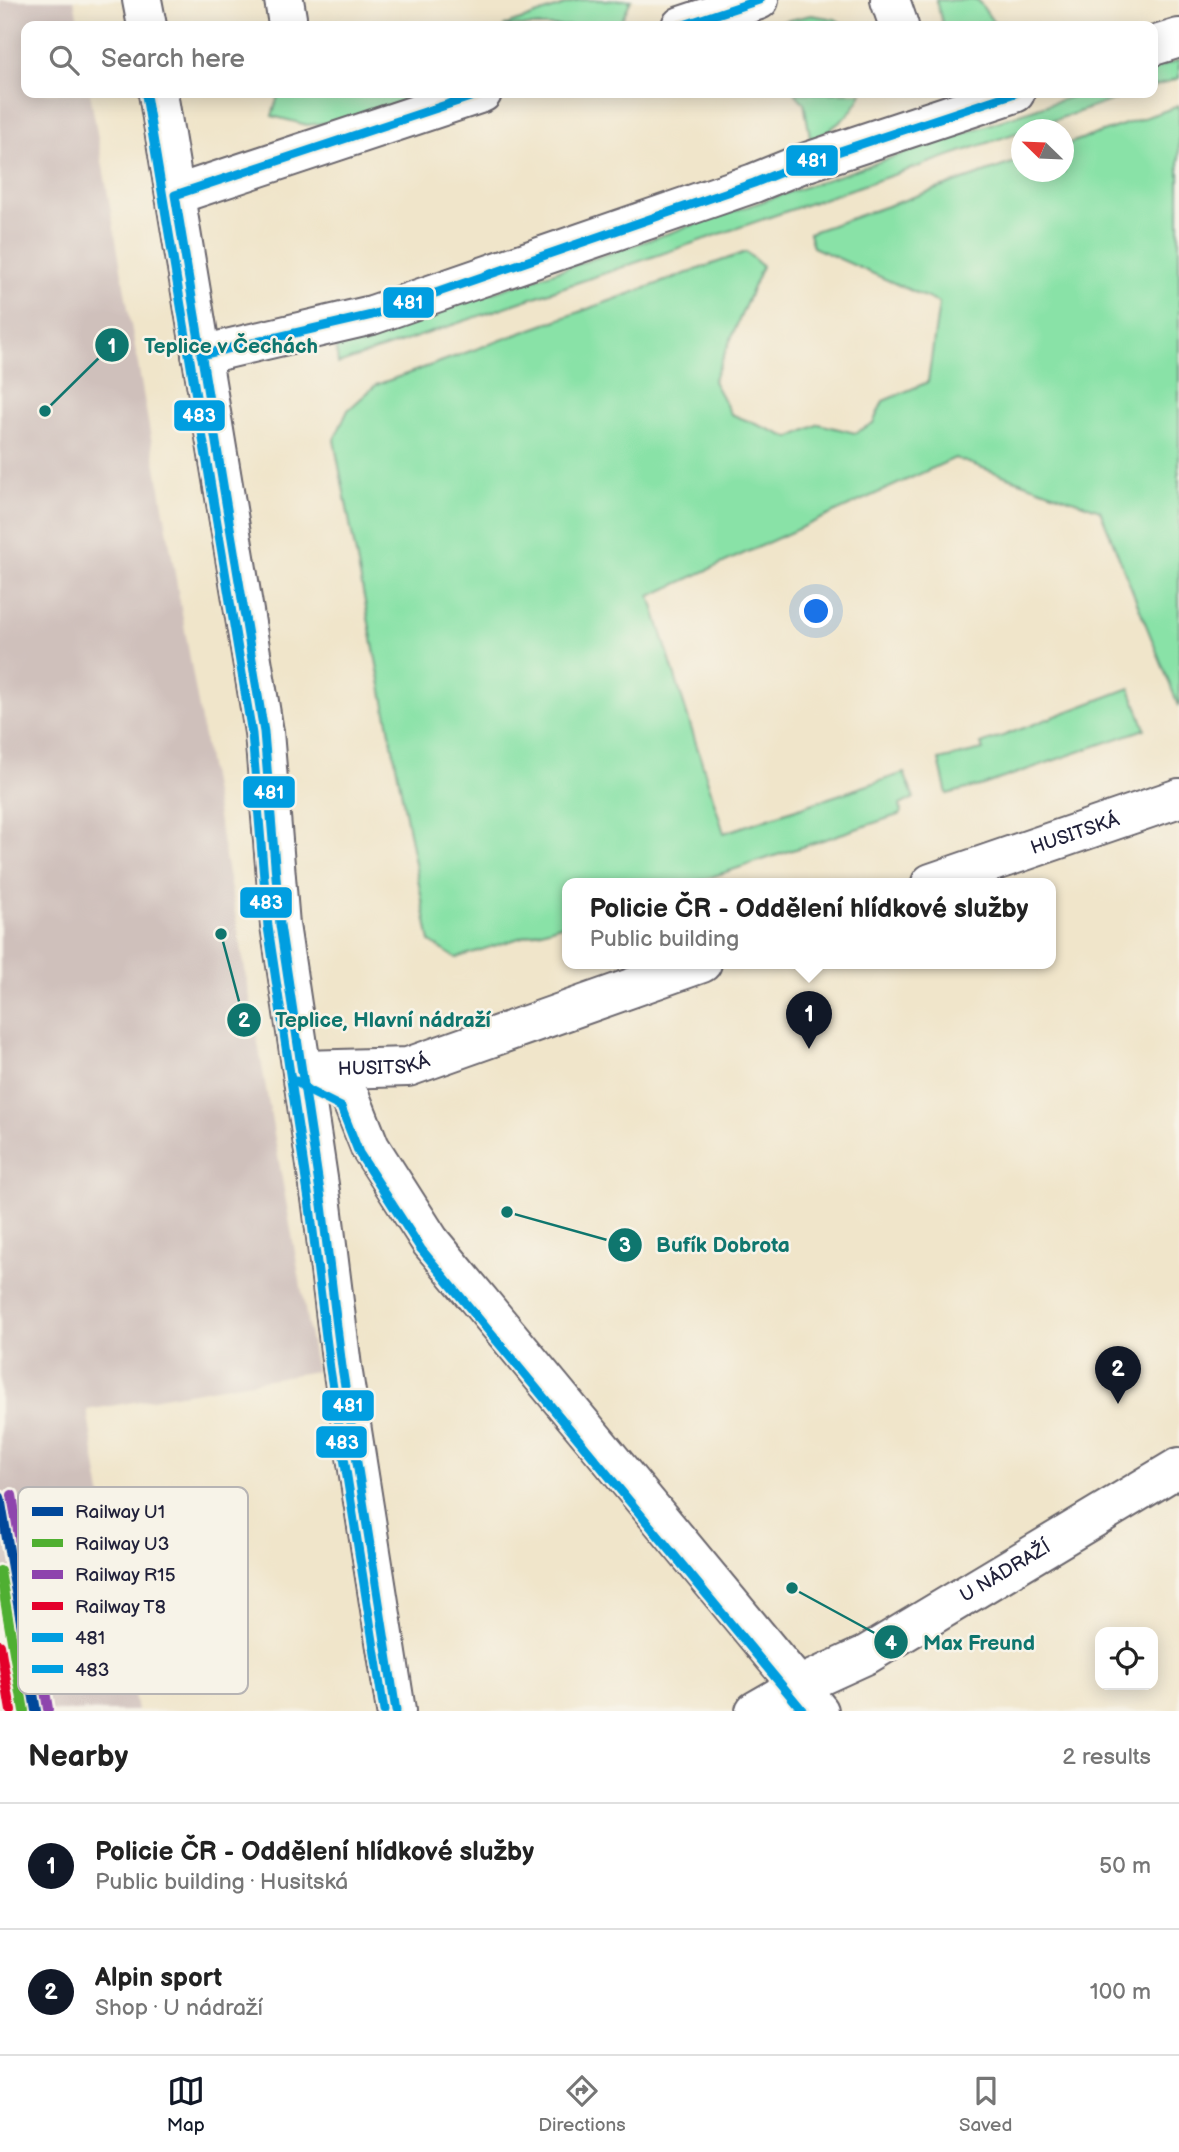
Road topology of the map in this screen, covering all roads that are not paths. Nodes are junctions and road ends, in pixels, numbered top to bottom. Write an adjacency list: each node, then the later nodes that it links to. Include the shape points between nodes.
1 (142, 0): 5 (street)
2 (759, 0): 4 (street)
3 (890, 0): 6 (street)
4 (690, 15)
5 (146, 21)
6 (897, 21)
7 (1179, 38): 8 (street)
8 (1158, 44)
9 (159, 98): 13 (street)
10 (467, 98): 13 (street)
11 (982, 98): 12 (street)
12 (924, 107): 14 (street, via 754,183 372,315)
13 (175, 195): 14 (street)
14 (201, 355): 18 (street, via 264,732 280,925)
15 (1179, 799): 16 (street, HUSITSKÁ)
16 (947, 878)
17 (685, 969): 18 (street, HUSITSKÁ, via 408,1067)
18 (302, 1070): 20 (street, via 351,1099 370,1147 430,1241); 21 (street, via 342,1367)
19 (1179, 1467): 20 (street, U NÁDRAŽÍ, via 866,1655)
20 (808, 1699): 22 (street, U NÁDRAŽÍ)
21 (397, 1711)
22 (755, 1711)

